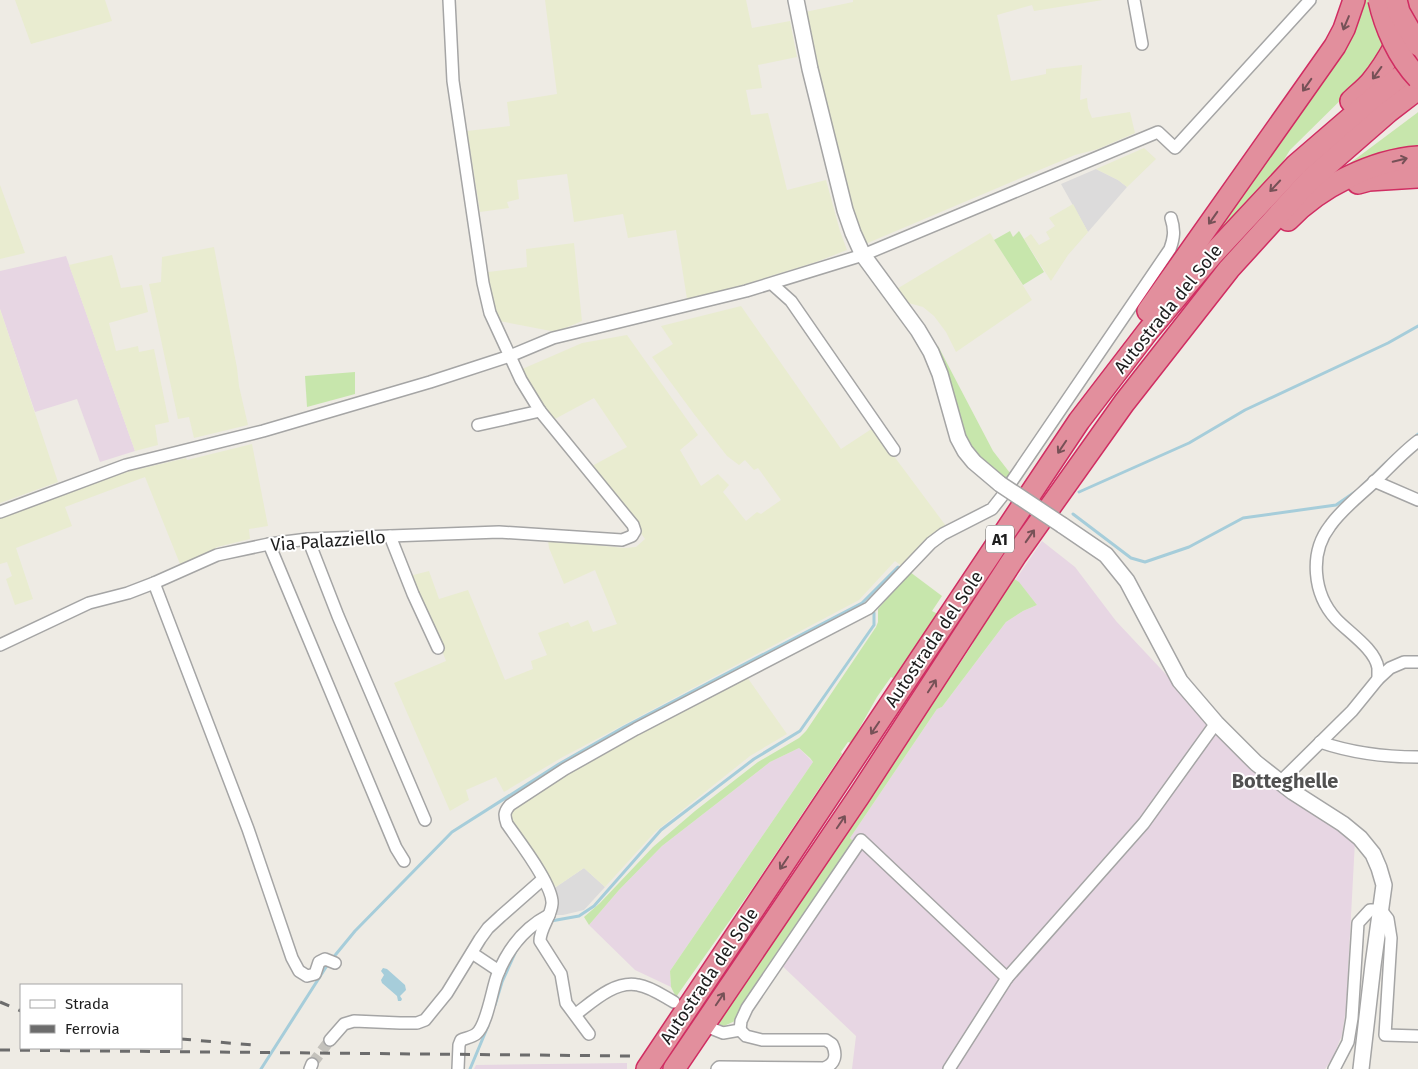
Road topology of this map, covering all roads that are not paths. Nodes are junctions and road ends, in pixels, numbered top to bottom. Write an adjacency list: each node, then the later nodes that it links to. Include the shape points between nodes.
1 (449, 0): 22 (street, via 454,81 483,284 490,313)
2 (796, 0): 19 (street, via 845,210)
3 (1134, 0): 9 (street)
4 (1310, 0): 19 (street, via 1175,148 1158,132)
5 (1354, 0): 24 (highway, A1, one-way to 24, via 1335,46 1127,341)
6 (1379, 0): 12 (highway, bridge, via 1391,36)
7 (1396, 0): 10 (highway, bridge, via 1399,12)
8 (1417, 0): 15 (highway, one-way to 15, via 1379,72 1334,118)
9 (1142, 44)
10 (1418, 45)
11 (1418, 63): 15 (highway, Autostrada del Sole / A1)
12 (1418, 78)
13 (1418, 89): 21 (highway, Autostrada del Sole / A1, via 1310,180 1229,269)
14 (1418, 157): 17 (highway, one-way to 14, via 1368,168)
15 (1296, 165): 24 (highway, Autostrada del Sole / A1, one-way to 24, via 1199,270)
16 (1418, 177): 17 (highway, via 1369,180)
17 (1324, 192): 21 (highway, via 1293,214)
18 (1171, 218): 29 (street, via 1174,238 1170,249)
19 (863, 255): 20 (street); 29 (street, via 931,352 965,451 980,468)
20 (772, 284): 22 (street, via 553,338); 27 (street, via 791,302)
21 (1179, 331): 62 (highway, Autostrada del Sole / A1, one-way to 21, via 864,788 1016,555 1124,402)
22 (510, 356): 23 (street); 31 (street, via 272,428 126,465)
23 (540, 412): 25 (street); 32 (street, Via Palazziello, via 633,525 635,531 632,536 622,540 499,532)
24 (1080, 420): 61 (highway, Autostrada del Sole / A1, one-way to 61)
25 (478, 425)
26 (1418, 441): 28 (street)
27 (894, 450)
28 (1374, 482): 30 (street); 39 (street, via 1330,526 1320,545 1316,568 1324,600 1335,618 1374,658)
29 (1005, 487): 40 (street, bridge, via 1106,556 1127,581 1180,681); 46 (street, via 992,509 931,543 872,606 620,738 510,805 504,816 507,824)
30 (1418, 500)
31 (0, 512)
32 (390, 536): 33 (street, Via Palazziello); 37 (street)
33 (308, 539): 34 (street, Via Palazziello); 44 (street)
34 (269, 544): 35 (street, Via Palazziello, via 217,555); 45 (street)
35 (154, 583): 36 (street, Via Palazziello, via 89,603); 50 (street, via 248,829 292,958 299,971 307,976 315,974 319,962)
36 (0, 645)
37 (438, 648)
38 (1418, 662): 39 (street, via 1404,662 1390,668)
39 (1378, 679): 41 (street, via 1352,711)
40 (1216, 723): 43 (street); 52 (street, via 1144,823)
41 (1320, 742): 42 (street, via 1342,750); 43 (street)
42 (1418, 757)
43 (1280, 782): 47 (street, via 1343,824 1373,854 1384,885)
44 (425, 820)
45 (404, 861)
46 (543, 879): 48 (street, via 551,894 552,908); 49 (street, via 494,922)
47 (1381, 910): 58 (street, via 1388,919 1390,938 1385,1035); 65 (street, via 1370,910 1358,923 1352,1018 1348,1042); 66 (street)
48 (547, 919): 51 (street, via 528,928 514,944); 54 (street, via 540,941 561,974 566,1002)
49 (472, 954): 51 (street); 59 (street, via 425,1020 409,1023 354,1021 344,1024)
50 (330, 961)
51 (500, 971): 60 (street, via 478,1032 461,1040)
52 (1007, 978): 56 (street, via 862,840 747,1008); 64 (street)
53 (674, 1002): 54 (street, via 638,984 629,984 605,993)
54 (576, 1014): 57 (street)
55 (713, 1029): 56 (street, via 723,1033)
56 (740, 1030): 63 (street, via 746,1036 762,1040 826,1040 832,1044 835,1058 824,1068)
57 (589, 1034)
58 (1418, 1036)
59 (330, 1040)
60 (458, 1069)
61 (647, 1069)
62 (674, 1069)
63 (717, 1069)
64 (948, 1069)
65 (1334, 1069)
66 (1360, 1069)

